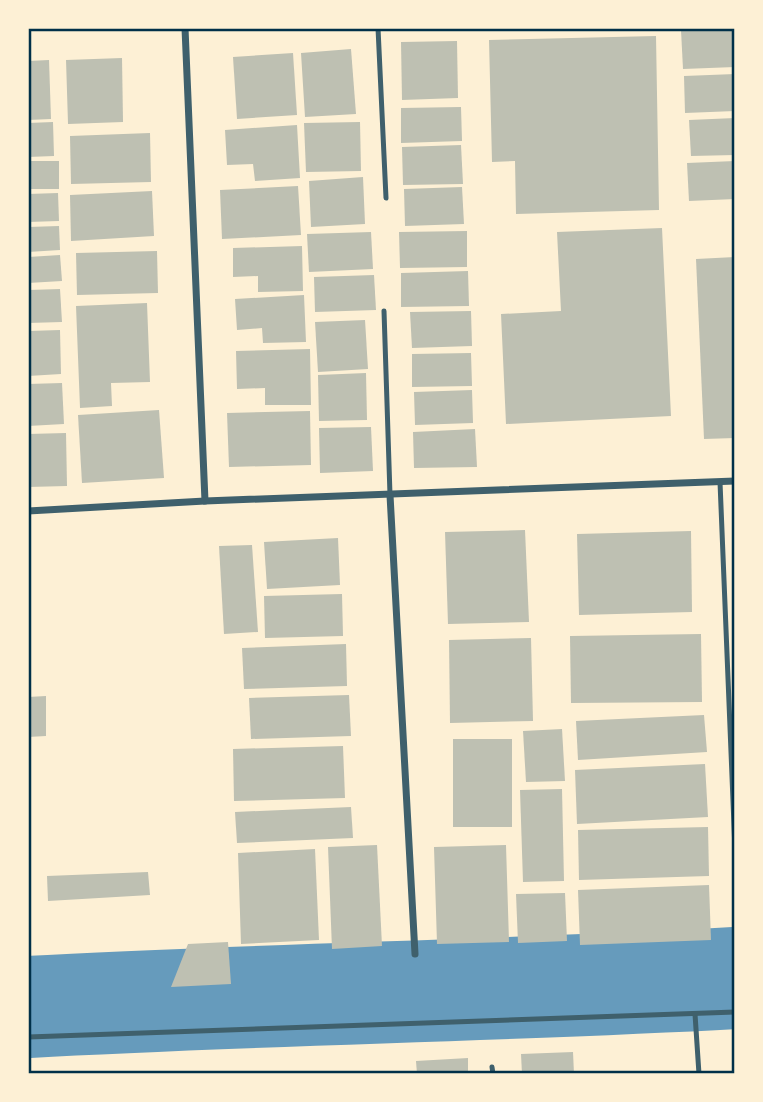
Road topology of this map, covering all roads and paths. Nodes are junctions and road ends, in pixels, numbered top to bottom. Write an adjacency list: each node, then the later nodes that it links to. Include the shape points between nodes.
1 (185, 28): 8 (street)
2 (378, 28): 3 (lane)
3 (386, 198)
4 (384, 312): 7 (lane)
5 (735, 481): 6 (street)
6 (720, 482): 7 (street); 10 (lane)
7 (390, 495): 8 (street); 11 (street)
8 (205, 501): 9 (street)
9 (28, 511)
10 (735, 850)
11 (415, 954)
12 (735, 1012): 13 (lane)
13 (695, 1014): 14 (lane); 15 (lane)
14 (28, 1037)
15 (699, 1074)

